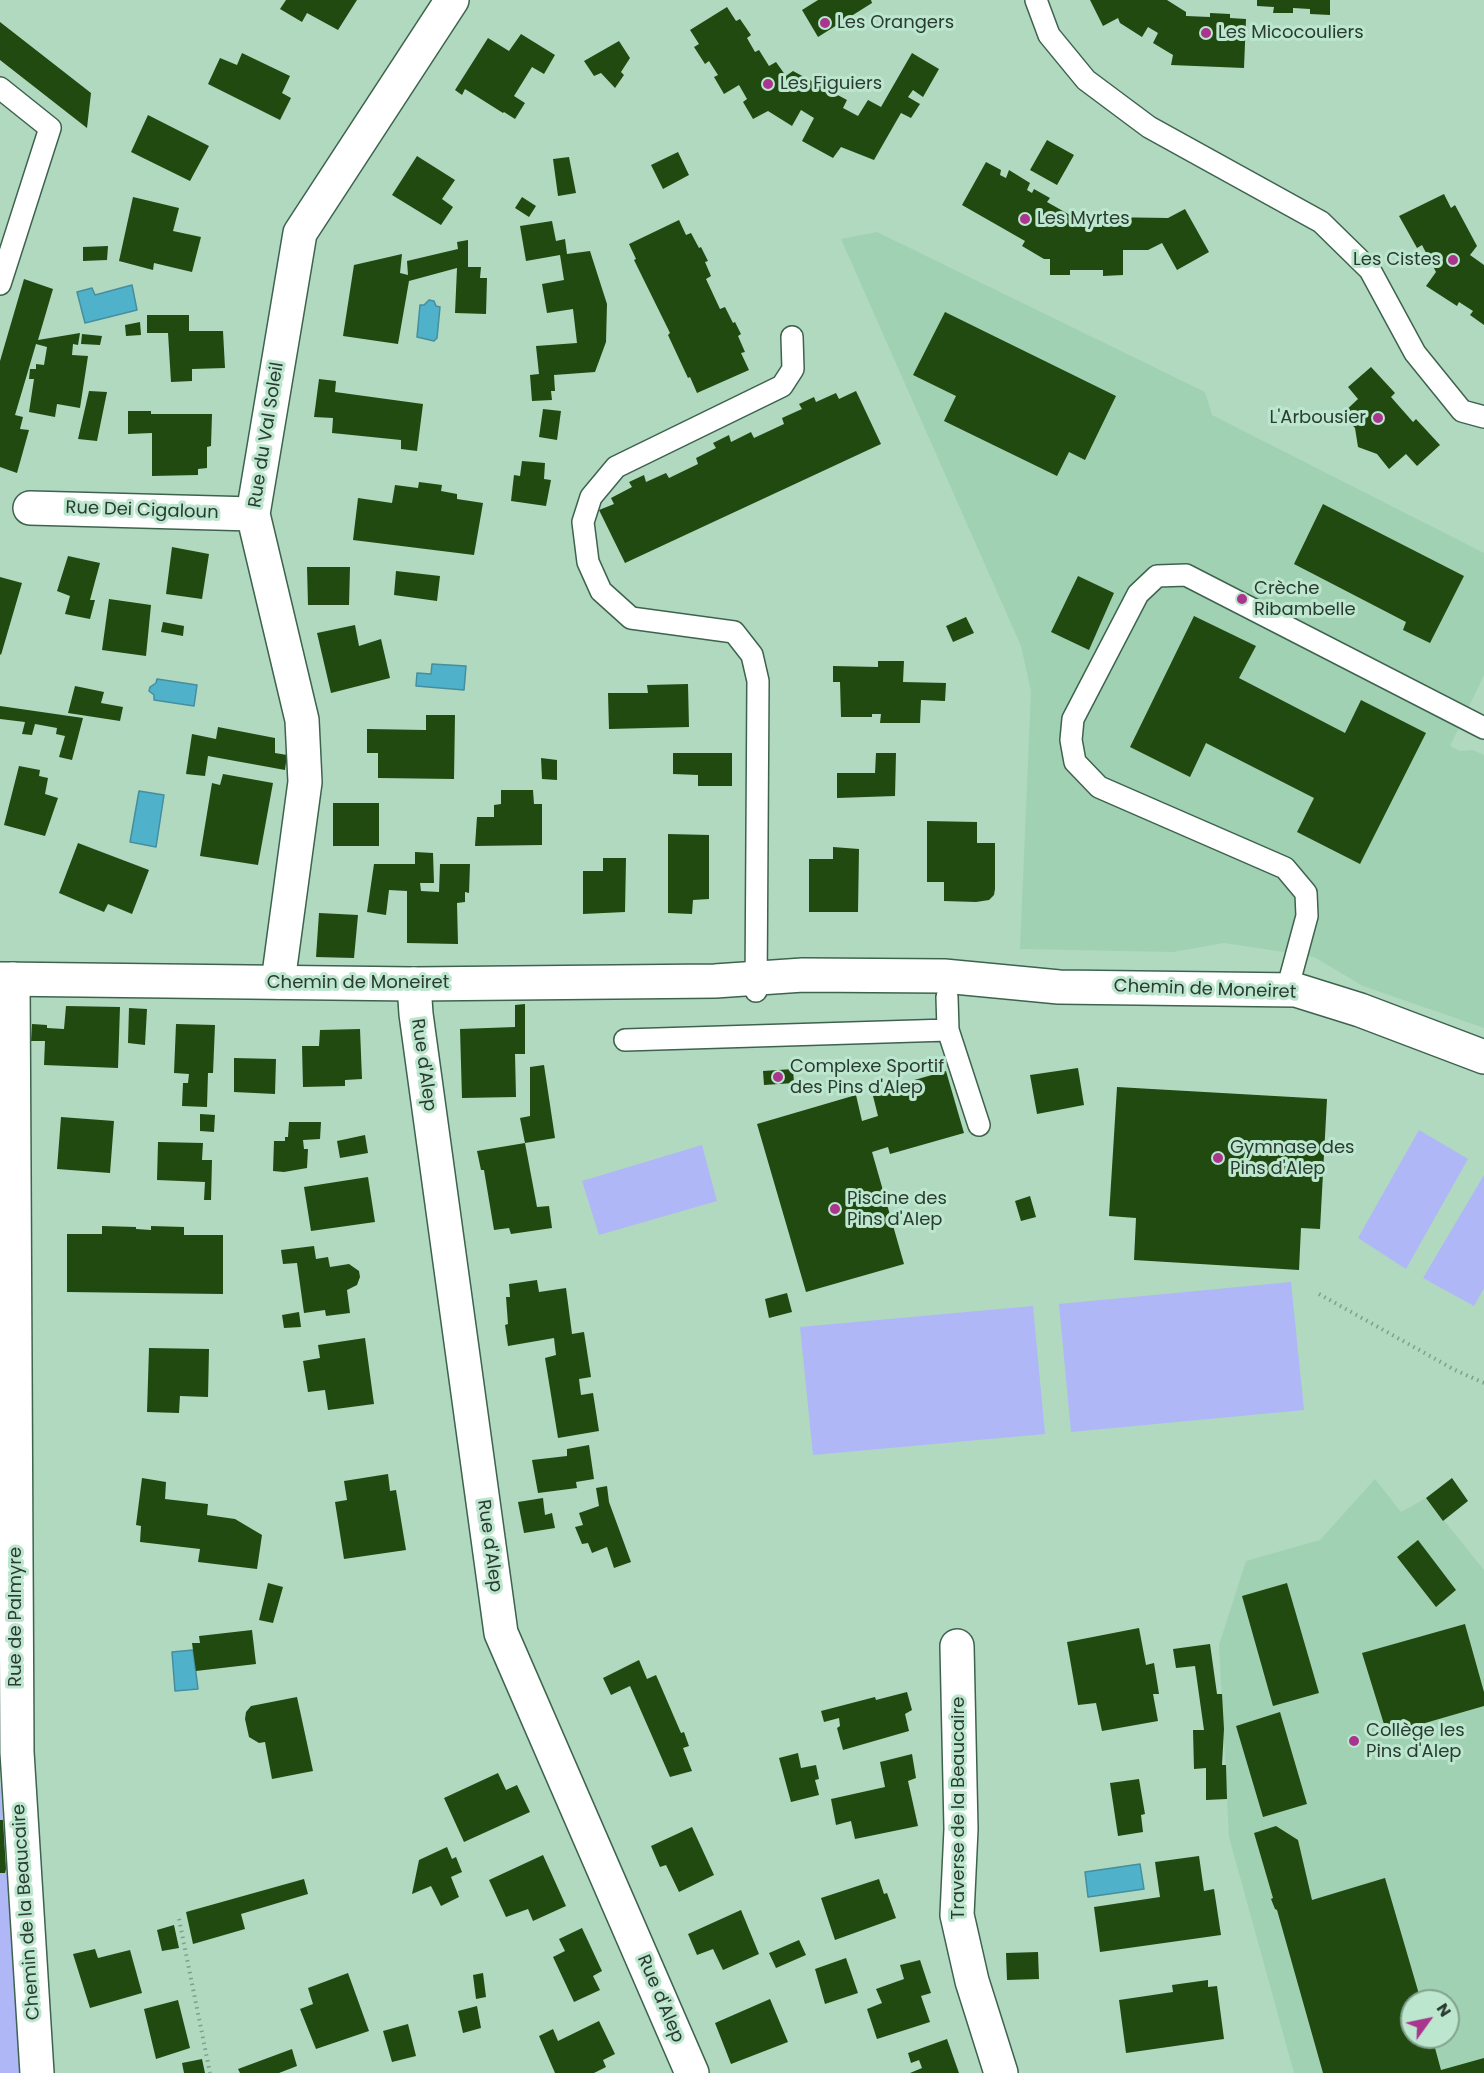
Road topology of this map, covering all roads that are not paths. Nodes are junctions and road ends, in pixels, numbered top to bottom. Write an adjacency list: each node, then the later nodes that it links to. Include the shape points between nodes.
1 (452, 0): 8 (street, Rue du Val Soleil, via 300,233)
2 (1036, 0): 6 (lane, via 1049,35 1086,80 1149,127 1321,222 1370,270 1415,353 1462,411)
3 (0, 88): 4 (lane, via 50,128)
4 (0, 284)
5 (792, 337): 13 (lane, via 793,369 782,387 616,467 591,497 584,522 588,562 601,591 631,618 734,632 752,655 758,681)
6 (1484, 417)
7 (30, 508): 8 (street, Rue Dei Cigaloun)
8 (253, 514): 11 (street, Rue du Val Soleil, via 302,720 304,782)
9 (1484, 728): 15 (lane, via 1186,575 1157,576 1138,594 1073,718 1075,762 1100,787 1285,868 1306,893 1307,916)
10 (6, 979): 11 (street, Chemin de Moneiret); 22 (street, Rue de Palmyre)
11 (278, 982): 12 (street, Chemin de Moneiret)
12 (414, 984): 13 (street, Chemin de Moneiret); 24 (street, Rue d'Alep, via 501,1634)
13 (756, 984): 14 (street, Chemin de Moneiret, via 803,975 944,976); 16 (street, Chemin de Moneiret, via 809,997)
14 (1059, 987): 15 (street, Chemin de Moneiret); 16 (street, Chemin de Moneiret)
15 (1287, 990): 19 (street, Chemin de Moneiret, via 1360,1010)
16 (947, 997): 17 (lane)
17 (948, 1030): 18 (lane); 20 (lane)
18 (625, 1040)
19 (1484, 1057)
20 (979, 1125)
21 (957, 1646): 25 (street, Traverse de la Beaucaire, via 962,1829 957,1915 972,1982)
22 (8, 1753): 23 (street, Chemin de la Beaucaire)
23 (37, 2073)
24 (692, 2073)
25 (1001, 2073)

